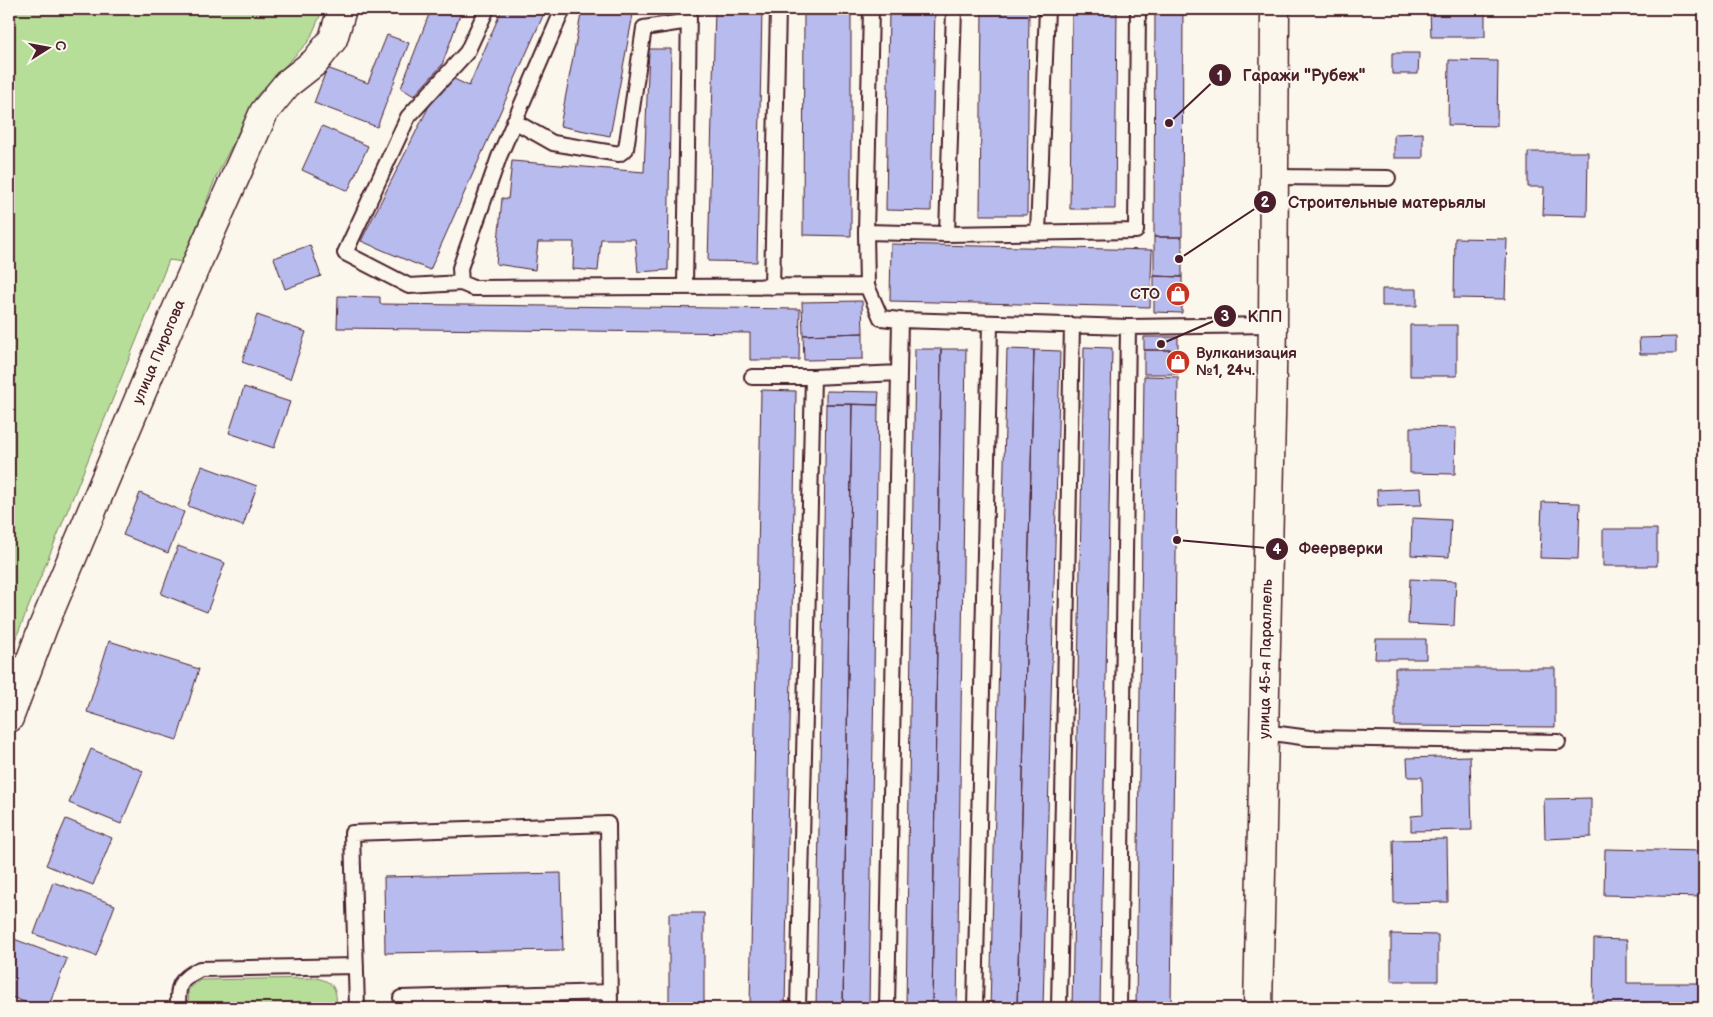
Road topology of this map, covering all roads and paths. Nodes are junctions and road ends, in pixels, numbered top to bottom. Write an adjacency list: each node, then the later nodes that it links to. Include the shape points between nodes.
1 (342, 9): 29 (main road, улица Пирогова, via 333,39 315,62 287,84 264,112 43,627)
2 (563, 9): 11 (lane)
3 (778, 9): 20 (lane)
4 (871, 9): 14 (lane)
5 (954, 9): 16 (lane)
6 (1047, 9): 15 (lane)
7 (1138, 9): 15 (lane, via 1136,231)
8 (1275, 9): 12 (main road, улица 45-я Параллель)
9 (486, 11): 17 (lane, via 466,52 408,116 345,253 409,286)
10 (689, 15): 11 (lane, via 644,28 623,152 553,143); 18 (lane)
11 (514, 121): 17 (lane, via 460,268)
12 (1273, 177): 13 (lane); 24 (main road, улица 45-я Параллель)
13 (1388, 178)
14 (866, 232): 16 (lane); 19 (lane)
15 (1038, 232): 16 (lane)
16 (947, 234)
17 (461, 283): 18 (lane, via 473,288)
18 (684, 286): 20 (lane)
19 (867, 286): 20 (lane); 21 (lane, via 881,318)
20 (772, 287)
21 (900, 320): 22 (lane); 26 (lane)
22 (990, 324): 23 (lane); 40 (lane)
23 (1072, 325): 25 (lane); 41 (lane)
24 (1273, 325): 25 (lane); 30 (main road, улица 45-я Параллель)
25 (1128, 327): 42 (lane)
26 (899, 373): 28 (lane); 39 (lane)
27 (752, 377): 28 (lane)
28 (813, 377): 38 (lane)
29 (9, 718)
30 (1264, 732): 31 (lane, via 1309,738); 43 (main road, улица 45-я Параллель)
31 (1558, 742)
32 (356, 966): 33 (lane, via 352,834 608,824); 35 (lane, via 200,969 186,976 178,987); 36 (lane)
33 (610, 992): 34 (lane); 37 (lane)
34 (401, 998)
35 (178, 1008)
36 (357, 1008)
37 (610, 1008)
38 (798, 1008)
39 (887, 1008)
40 (975, 1008)
41 (1059, 1008)
42 (1119, 1008)
43 (1258, 1008)

